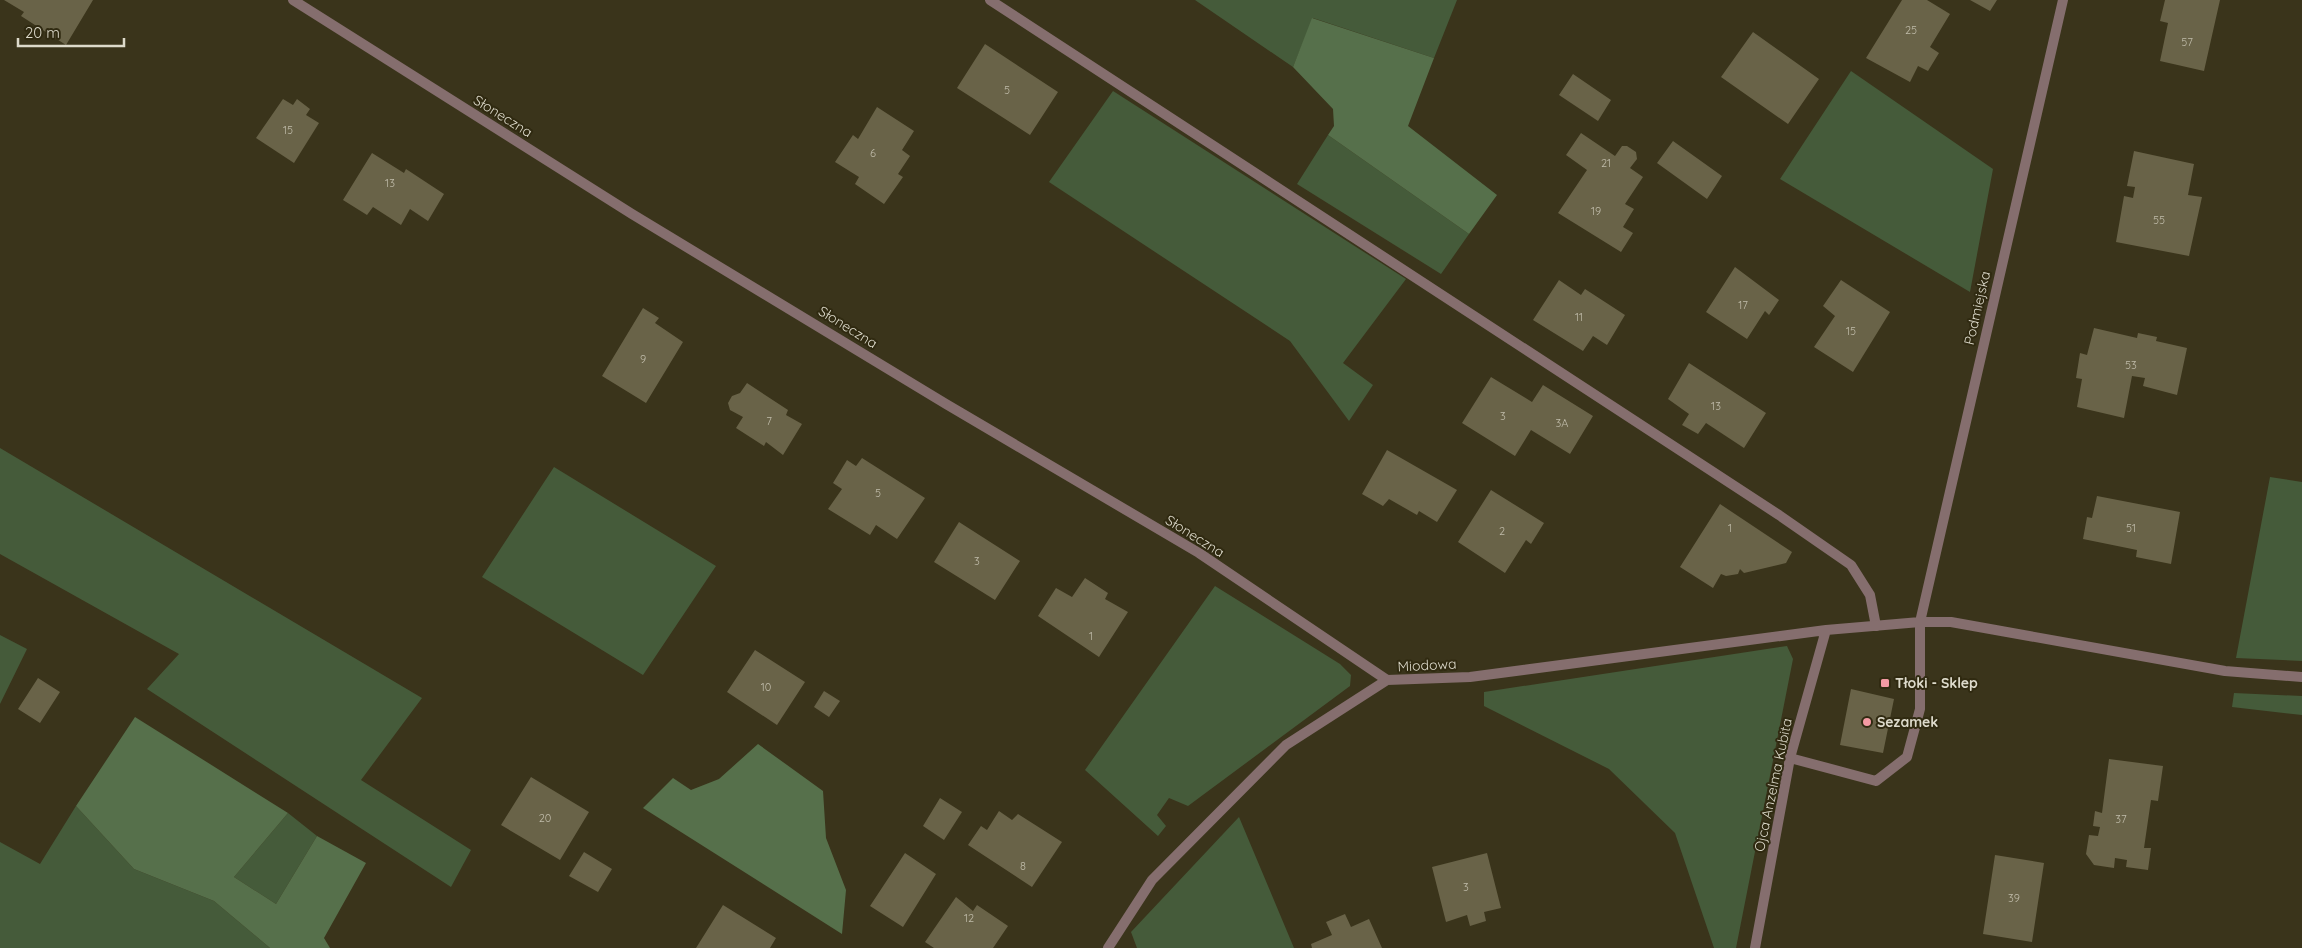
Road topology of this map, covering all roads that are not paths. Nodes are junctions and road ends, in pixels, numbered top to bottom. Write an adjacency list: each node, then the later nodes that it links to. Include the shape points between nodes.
1 (293, 0): 8 (street, Słoneczna, via 632,214 1199,553)
2 (990, 0): 5 (street, via 1771,509 1851,565 1870,595)
3 (2063, 0): 4 (street, Podmiejska)
4 (1920, 622): 5 (street, Miodowa); 7 (street, Miodowa, via 1951,622 2225,671); 9 (street, Podmiejska, via 1920,709 1907,757 1876,781)
5 (1876, 626): 6 (street, Miodowa)
6 (1826, 630): 8 (street, Miodowa, via 1470,677); 9 (street, Ojca Anzelma Kubita)
7 (2302, 677)
8 (1387, 680): 10 (street, Miodowa, via 1286,744 1152,880)
9 (1790, 758): 11 (street, Ojca Anzelma Kubita)
10 (1108, 948)
11 (1756, 948)

